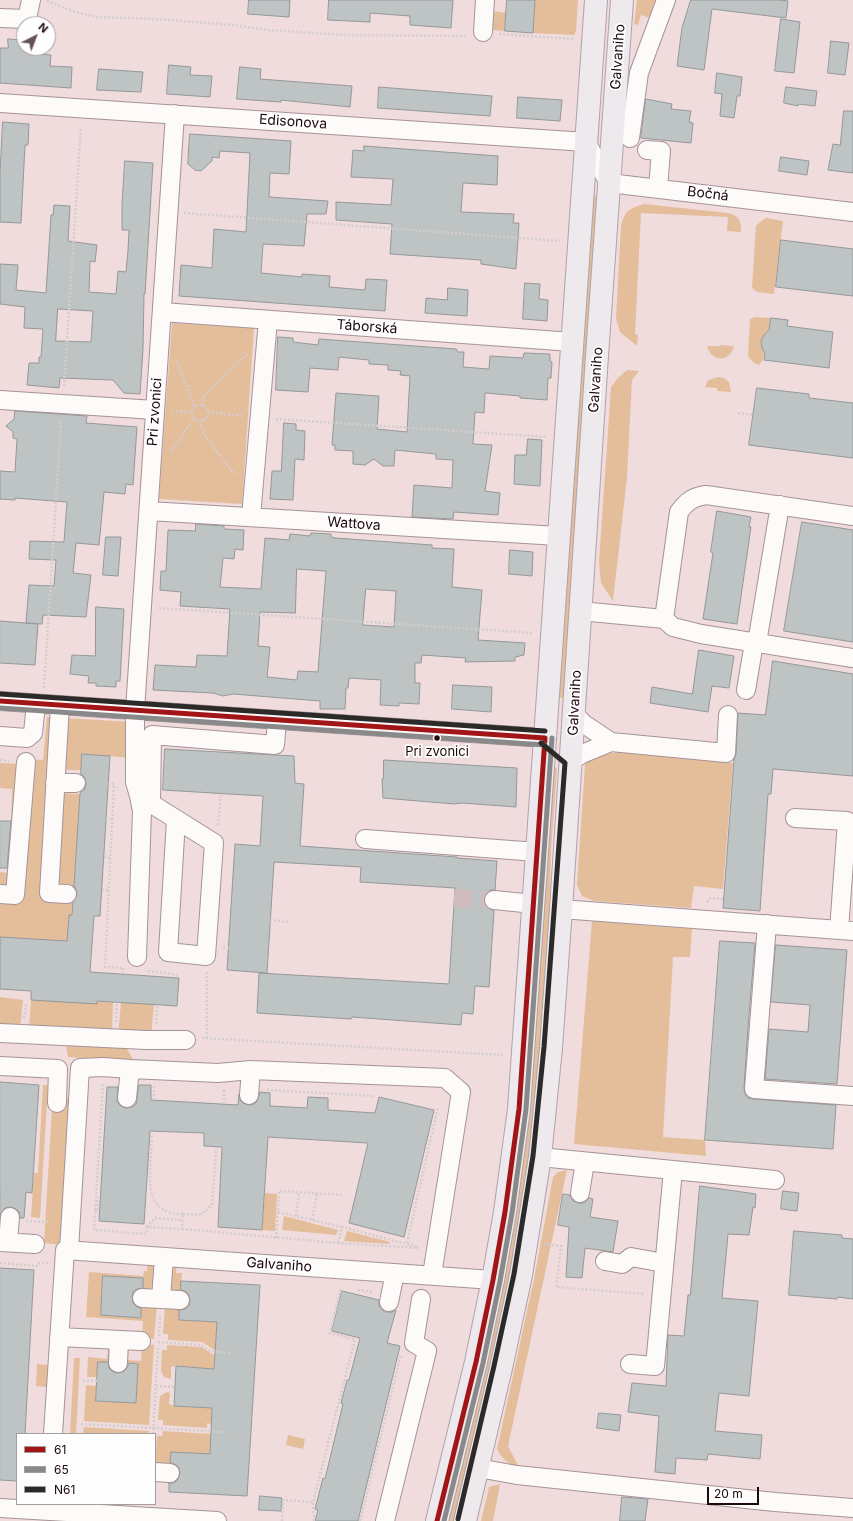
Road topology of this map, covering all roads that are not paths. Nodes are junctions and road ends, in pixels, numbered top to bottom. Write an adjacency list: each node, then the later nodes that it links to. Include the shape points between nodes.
1 (31, 0): 6 (street, via 27,19)
2 (485, 0): 7 (street)
3 (596, 0): 11 (main road, Galvaniho)
4 (622, 0): 13 (main road, Galvaniho)
5 (666, 0): 10 (street, Galvaniho, via 639,74)
6 (0, 18)
7 (483, 32)
8 (0, 103): 9 (street, Edisonova)
9 (175, 114): 11 (street, Edisonova); 16 (street, Pri zvonici)
10 (630, 138)
11 (586, 142): 13 (street); 18 (main road, Galvaniho)
12 (647, 150): 14 (street, via 661,151)
13 (609, 183): 14 (street, Bočná); 26 (main road, Galvaniho)
14 (658, 188): 15 (street, Bočná)
15 (853, 212)
16 (162, 312): 17 (street, Táborská); 20 (street, Pri zvonici)
17 (267, 327): 18 (street, Táborská); 24 (street)
18 (572, 342): 25 (main road, Galvaniho)
19 (0, 400): 20 (street)
20 (162, 411): 22 (street, Pri zvonici)
21 (780, 505): 23 (street); 27 (street, via 706,495 694,497 684,504 679,512); 28 (street)
22 (149, 511): 24 (street, Wattova); 34 (street, Pri zvonici)
23 (853, 516)
24 (251, 517): 25 (street, Wattova)
25 (558, 536): 39 (main road, Galvaniho)
26 (580, 610): 27 (street); 35 (main road, Galvaniho)
27 (664, 619): 28 (street, via 673,627)
28 (755, 643): 29 (street); 30 (street)
29 (853, 658)
30 (746, 690)
31 (0, 701): 32 (street)
32 (36, 704): 33 (street); 38 (street, via 33,733 27,738)
33 (60, 705): 34 (street); 43 (street)
34 (135, 710): 37 (street); 45 (street, Pri zvonici, via 136,782)
35 (574, 714): 40 (street); 41 (main road, Galvaniho)
36 (728, 715): 40 (street, via 726,754)
37 (277, 720): 39 (street); 45 (street, via 275,745 152,735)
38 (0, 736)
39 (545, 738): 41 (main road, Galvaniho); 49 (main road, Galvaniho)
40 (611, 742): 41 (street)
41 (572, 760): 54 (main road, Galvaniho)
42 (26, 762): 50 (street, via 15,895)
43 (55, 783): 44 (street); 51 (street, via 49,893)
44 (76, 783)
45 (145, 800): 47 (street); 57 (street, via 142,811)
46 (795, 818): 56 (street, via 847,821)
47 (176, 820): 47 (street, via 168,952 206,956 214,843)
48 (364, 839): 49 (street)
49 (538, 852): 53 (main road, Galvaniho)
50 (0, 894)
51 (67, 894)
52 (494, 900): 53 (street)
53 (534, 904): 81 (main road, Galvaniho, via 519,1110)
54 (561, 909): 55 (street); 67 (main road, Galvaniho)
55 (768, 924): 56 (street); 64 (street, via 754,1090)
56 (846, 931)
57 (138, 965)
58 (0, 1033): 59 (street)
59 (186, 1040)
60 (0, 1066): 66 (street, via 58,1069)
61 (130, 1069): 62 (street, via 218,1073); 65 (street); 75 (street, via 80,1068)
62 (251, 1070): 63 (street); 80 (street, via 445,1078 461,1092)
63 (249, 1095)
64 (853, 1096)
65 (127, 1098)
66 (57, 1103)
67 (540, 1158): 68 (street); 93 (main road, Galvaniho, via 521,1274)
68 (585, 1162): 69 (street); 71 (street)
69 (673, 1170): 70 (street); 78 (street)
70 (775, 1180)
71 (580, 1193)
72 (10, 1217): 73 (street)
73 (4, 1242): 74 (street)
74 (35, 1244)
75 (67, 1250): 76 (street, Galvaniho); 87 (street)
76 (164, 1257): 79 (street, Galvaniho); 83 (street)
77 (605, 1261): 78 (street, via 622,1264 630,1257)
78 (664, 1263): 91 (street, via 655,1366)
79 (395, 1273): 80 (street, Galvaniho); 86 (street)
80 (432, 1275): 81 (street, Galvaniho)
81 (494, 1280): 102 (main road, Galvaniho)
82 (142, 1298): 83 (street)
83 (161, 1299): 85 (street)
84 (421, 1299): 101 (street, via 414,1343 427,1351)
85 (180, 1300)
86 (389, 1302)
87 (60, 1337): 88 (street); 92 (street)
88 (119, 1340): 89 (street); 90 (street)
89 (150, 1341)
90 (118, 1363)
91 (630, 1364)
92 (53, 1433)
93 (478, 1468): 95 (street, via 517,1475); 103 (main road, Galvaniho)
94 (0, 1508): 97 (street)
95 (853, 1508)
96 (149, 1510): 98 (street); 99 (street)
97 (48, 1512): 98 (street)
98 (112, 1518)
99 (190, 1520): 100 (street)
100 (217, 1521)
101 (384, 1521)
102 (437, 1521)
103 (465, 1521)

